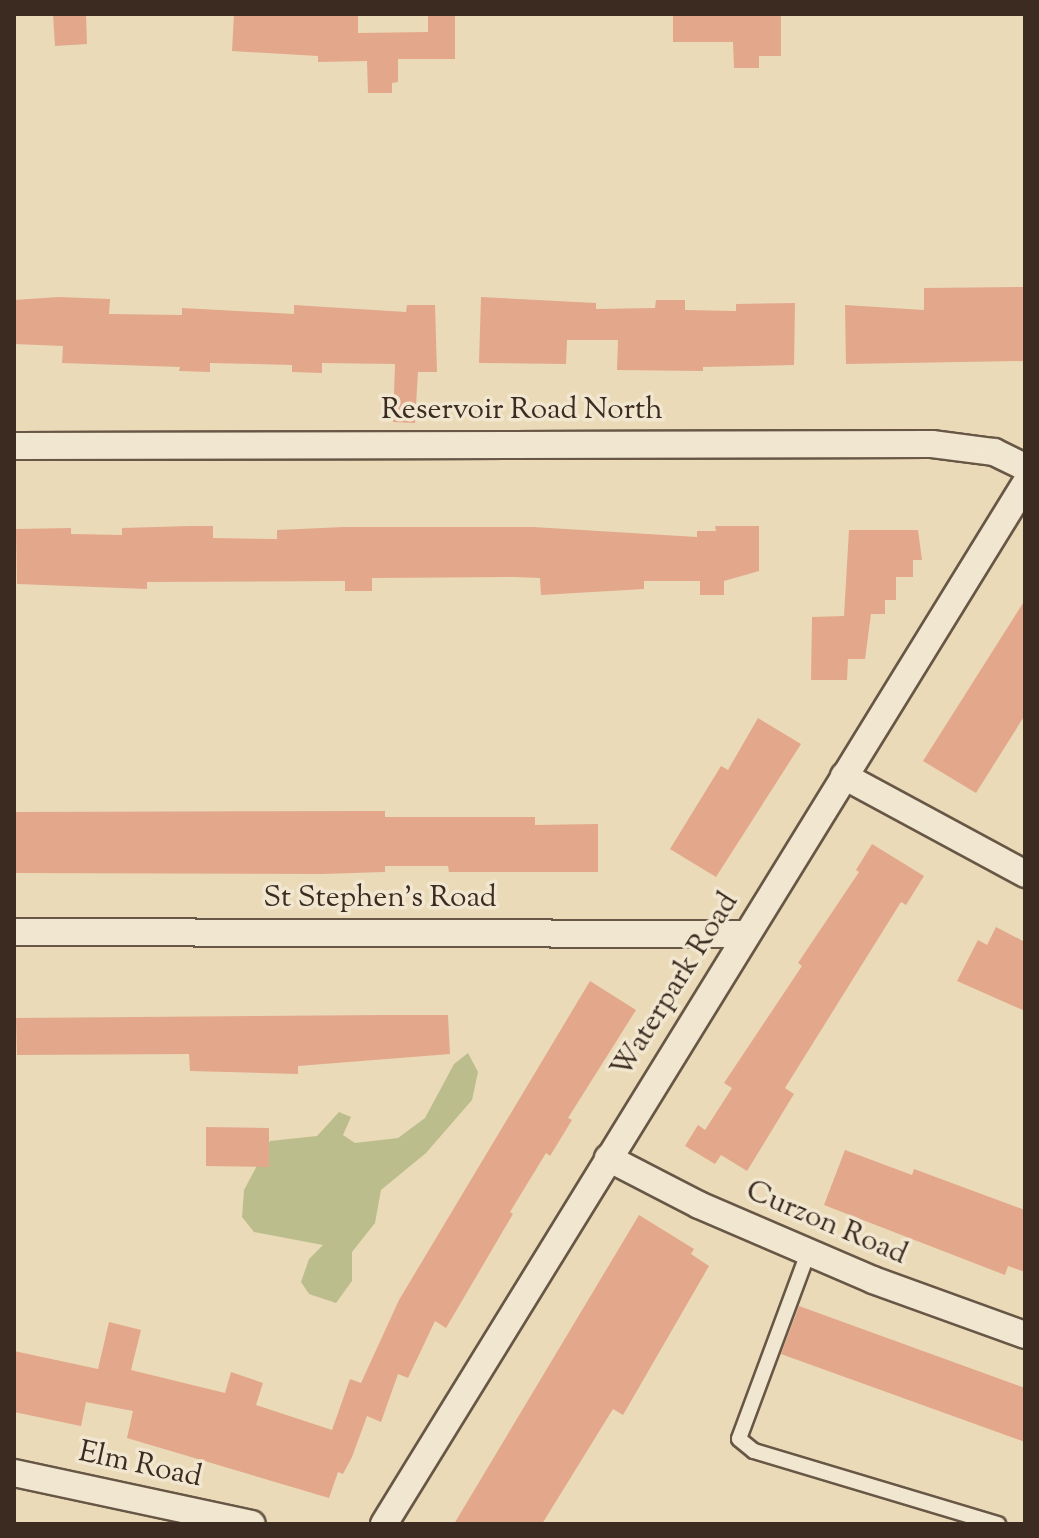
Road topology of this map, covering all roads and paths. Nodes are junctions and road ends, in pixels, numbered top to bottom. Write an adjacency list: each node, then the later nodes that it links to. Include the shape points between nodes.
1 (14, 446): 2 (street, Reservoir Road North, via 932,444 994,452)
2 (1025, 467)
3 (1025, 484): 4 (street, Waterpark Road)
4 (844, 776): 5 (street); 7 (street, Waterpark Road)
5 (1025, 874)
6 (14, 932): 7 (street, St Stephen's Road)
7 (746, 934): 8 (street, Waterpark Road)
8 (608, 1158): 9 (street, Curzon Road); 13 (street, Waterpark Road)
9 (808, 1253): 10 (street, Curzon Road); 14 (lane, via 739,1439 754,1451)
10 (1025, 1335)
11 (14, 1473): 12 (street, Elm Road)
12 (252, 1524)
13 (384, 1524)
14 (998, 1524)

